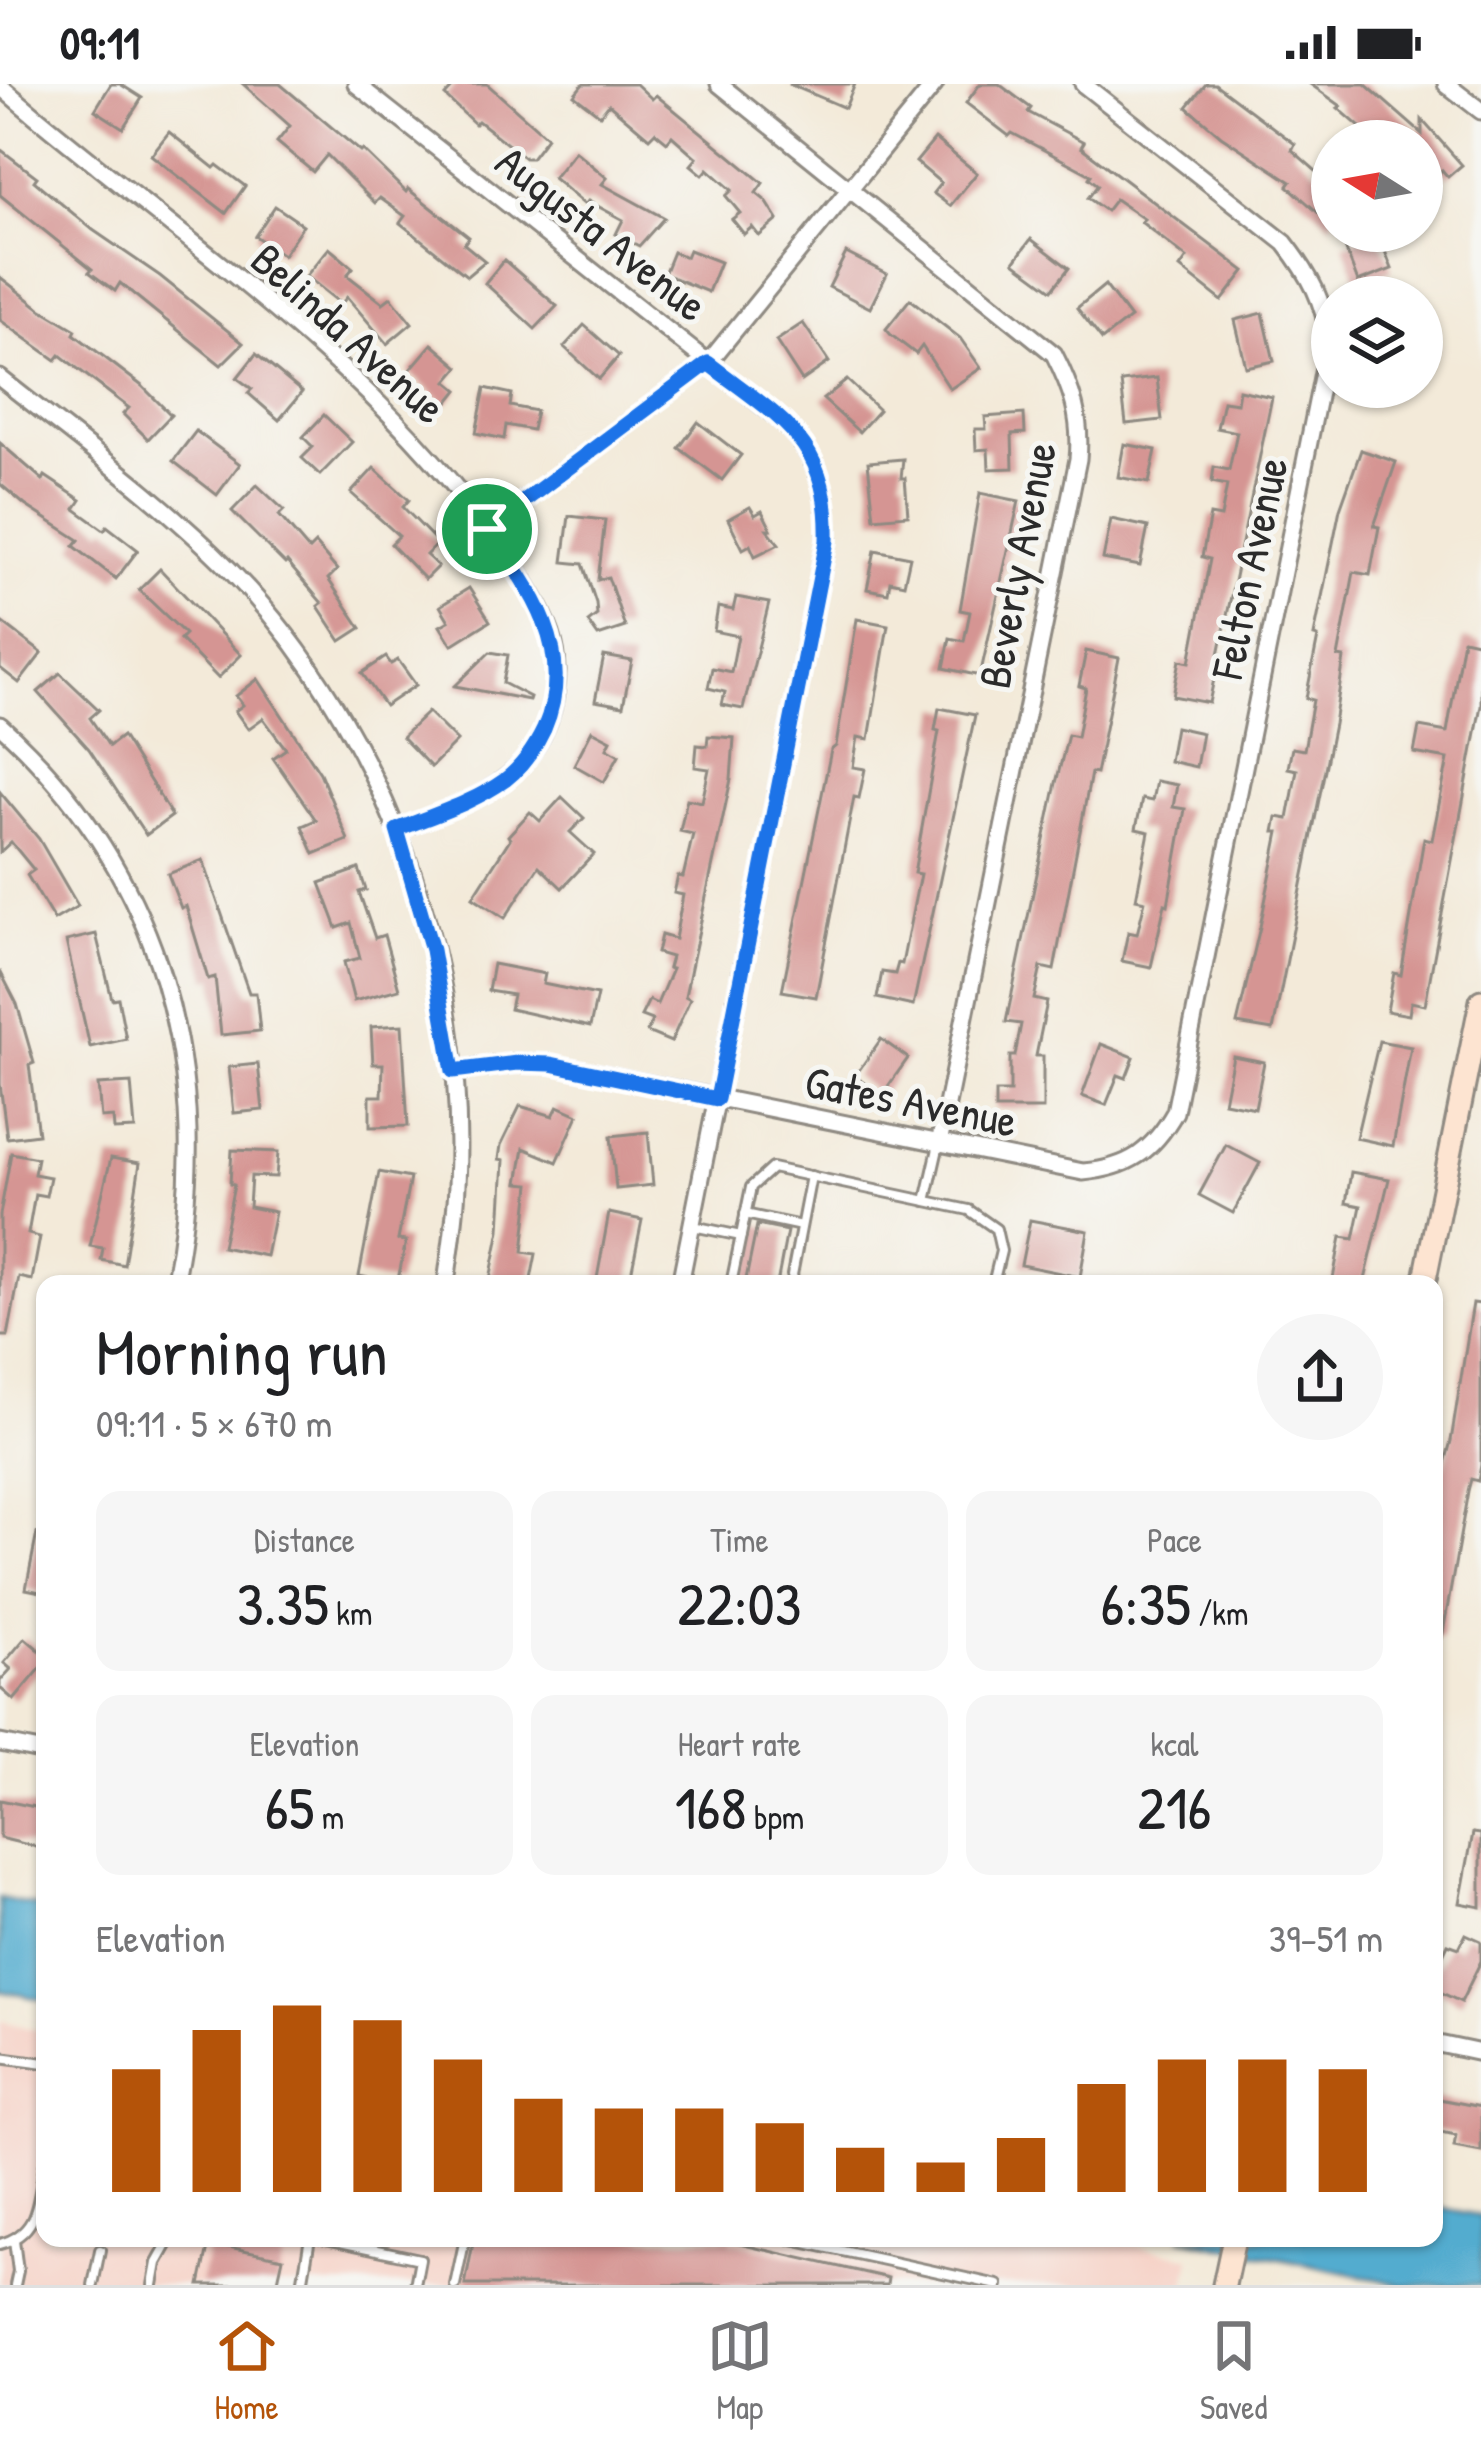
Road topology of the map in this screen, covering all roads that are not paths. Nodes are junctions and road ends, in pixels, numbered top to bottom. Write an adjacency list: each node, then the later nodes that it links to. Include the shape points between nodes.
1 (356, 84): 9 (street, Augusta Avenue)
2 (718, 84): 8 (street, Beverly Avenue)
3 (935, 84): 8 (street)
4 (1083, 84): 14 (street, Felton Avenue, via 1285,243 1310,274 1326,314 1327,368)
5 (1446, 84): 7 (street)
6 (0, 86): 11 (street, Belinda Avenue, via 340,363 418,442)
7 (1481, 112)
8 (852, 190): 9 (street); 18 (street, Beverly Avenue, via 1054,354 1081,433)
9 (708, 363): 11 (street); 17 (street, Augusta Avenue, via 799,438 821,474 828,520)
10 (0, 378): 13 (street, via 233,574 316,676)
11 (487, 529): 13 (street, Belinda Avenue, via 553,638 552,710 510,777)
12 (0, 725): 25 (street, via 97,836 127,887 170,997 190,1133)
13 (397, 830): 16 (street, via 432,950)
14 (1207, 957): 18 (street, Gates Avenue, via 1175,1112 1136,1160 1083,1172)
15 (1481, 1001): 31 (street)
16 (453, 1071): 17 (street, Gates Avenue, via 551,1064); 26 (street, via 458,1183)
17 (717, 1099): 18 (street, Gates Avenue); 22 (street, Augusta Avenue)
18 (939, 1144): 20 (lane)
19 (811, 1176): 20 (lane); 21 (lane, via 772,1168 751,1187); 23 (lane)
20 (926, 1201): 30 (lane, via 969,1210 996,1229)
21 (745, 1214): 23 (lane); 24 (lane)
22 (692, 1226): 24 (lane); 27 (street, Augusta Avenue)
23 (801, 1226): 29 (lane)
24 (741, 1236): 28 (lane)
25 (176, 1275)
26 (447, 1275)
27 (682, 1275)
28 (733, 1275)
29 (792, 1275)
30 (995, 1275)
31 (1426, 1275)
32 (0, 1743): 33 (street)
33 (36, 1750)
34 (1443, 2045): 35 (street)
35 (1481, 2053)
36 (0, 2057): 37 (lane)
37 (36, 2062)
38 (36, 2208): 39 (lane, via 33,2223)
39 (14, 2240): 40 (lane); 47 (lane)
40 (0, 2244)
41 (166, 2247): 49 (lane)
42 (308, 2247): 50 (lane)
43 (363, 2247): 51 (lane, via 420,2259)
44 (463, 2247): 52 (lane)
45 (824, 2247): 53 (lane)
46 (100, 2251): 48 (lane)
47 (15, 2285)
48 (93, 2285)
49 (153, 2285)
50 (302, 2285)
51 (415, 2285)
52 (455, 2285)
53 (998, 2285)

